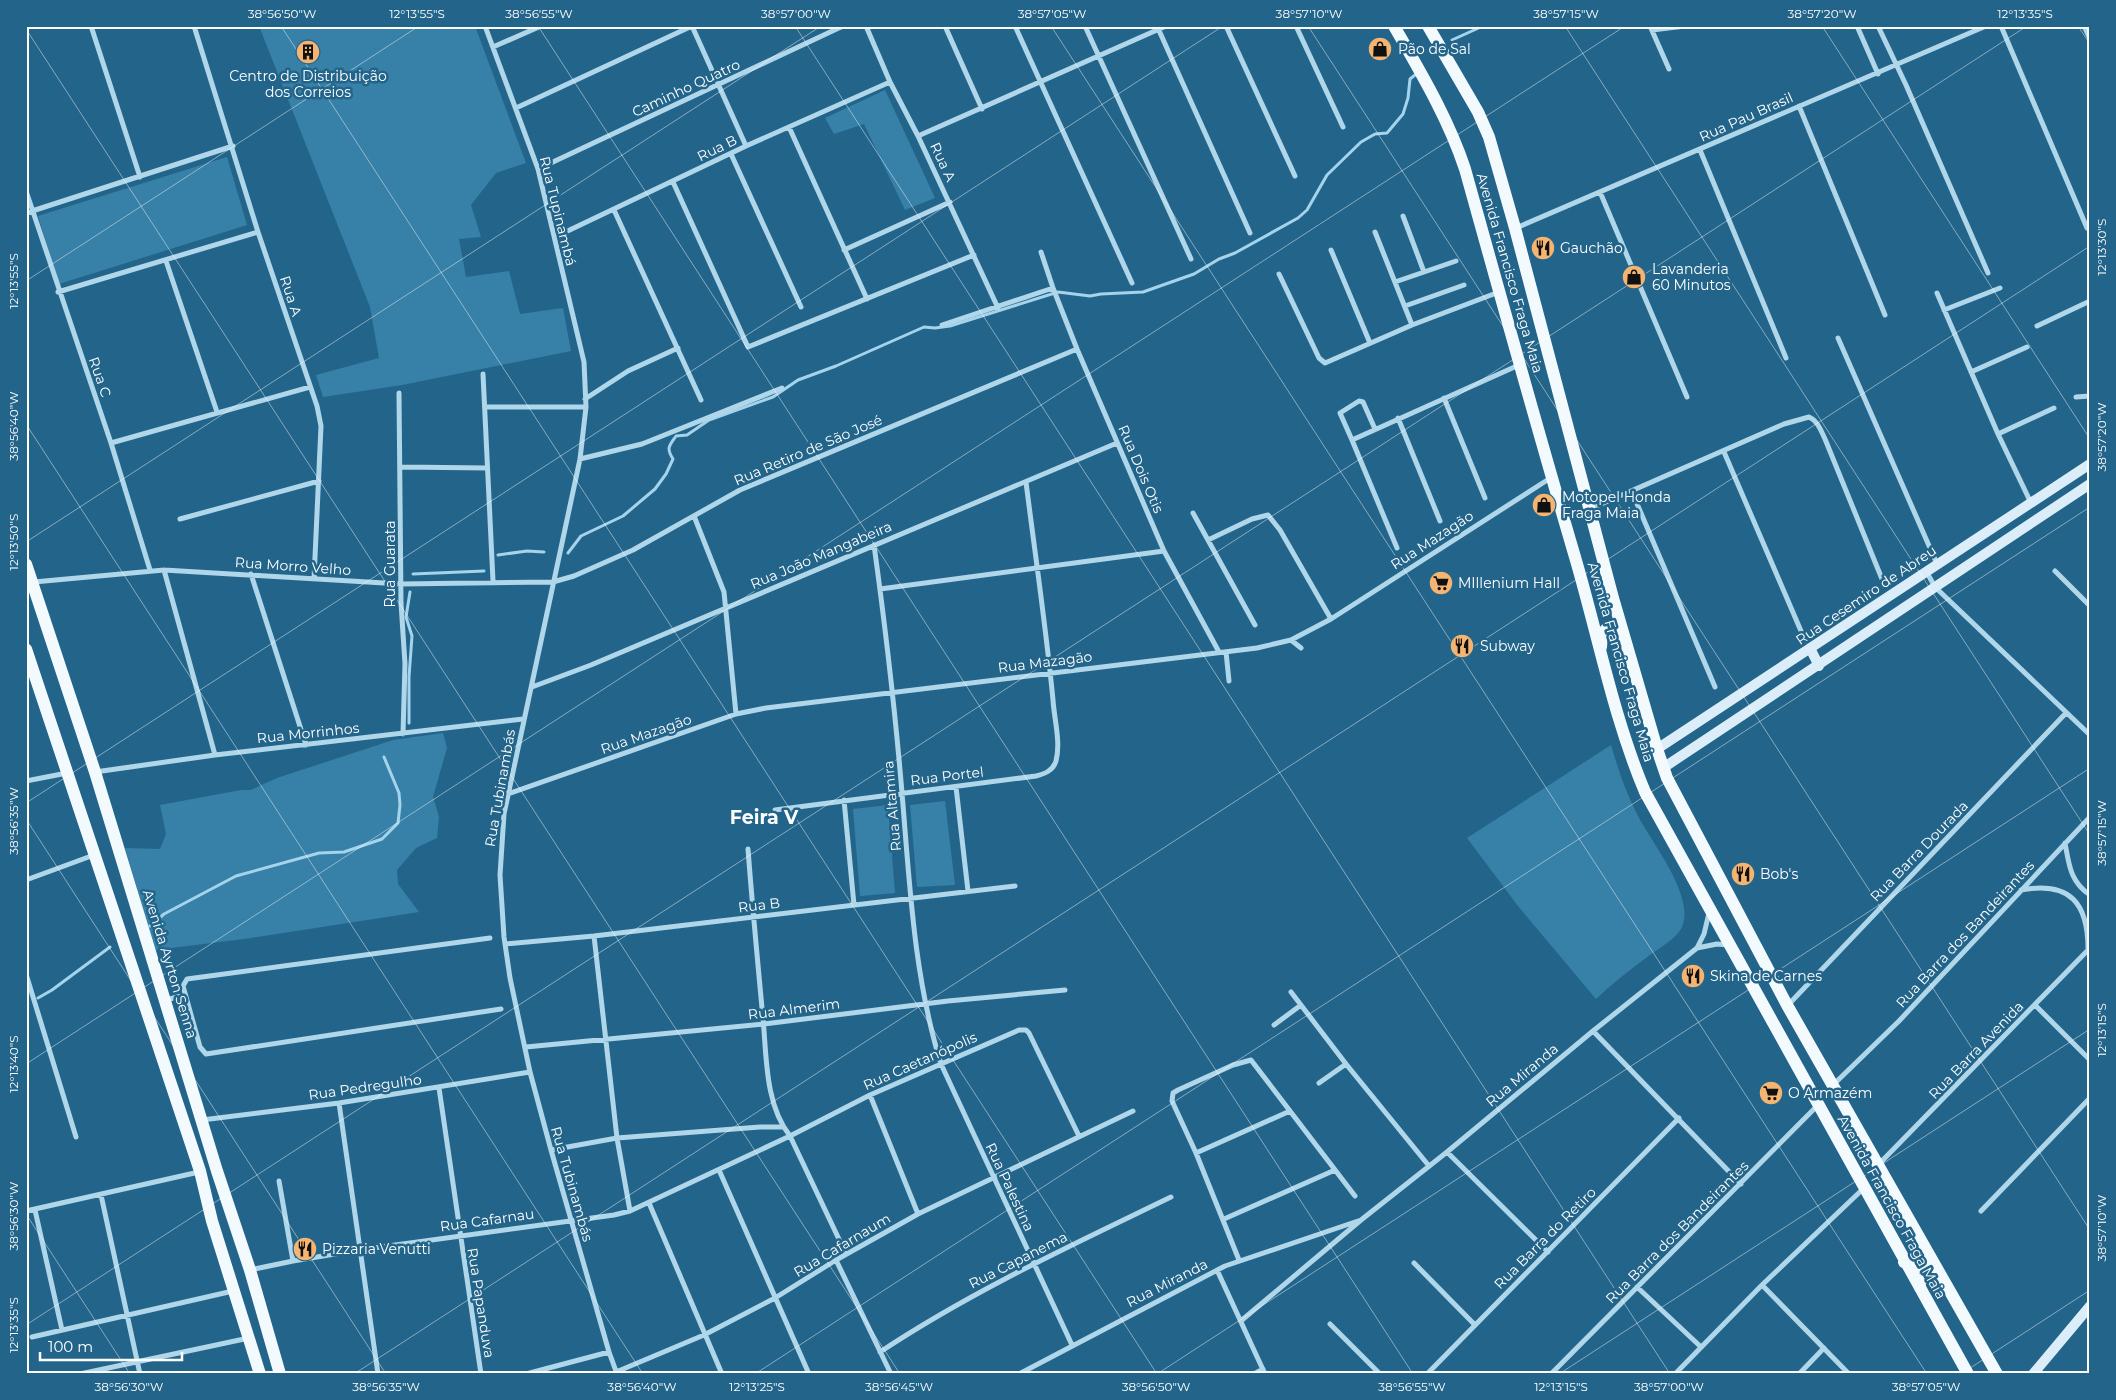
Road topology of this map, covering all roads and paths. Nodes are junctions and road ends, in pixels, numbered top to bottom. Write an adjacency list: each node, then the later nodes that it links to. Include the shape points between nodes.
1 (91, 26): 45 (street)
2 (194, 26): 39 (street, Rua A)
3 (485, 26): 25 (street, Rua Tupinambá)
4 (541, 26): 25 (street)
5 (692, 26): 32 (street); 34 (street)
6 (843, 26): 32 (street, Caminho Quatro)
7 (866, 26): 30 (street, Rua A)
8 (945, 26): 35 (street)
9 (1014, 26): 31 (street)
10 (1085, 26): 26 (street)
11 (1166, 26): 22 (street)
12 (1226, 26): 44 (street)
13 (1296, 26): 37 (street)
14 (1394, 26): 76 (main road, Avenida Francisco Fraga Maia, via 1455,139)
15 (1428, 26): 54 (main road, Avenida Francisco Fraga Maia, via 1489,137)
16 (1685, 26): 23 (street)
17 (1857, 26): 29 (street)
18 (1878, 26): 27 (street)
19 (1986, 26): 27 (street, Rua Pau Brasil)
20 (2001, 26): 55 (street)
21 (2084, 26): 24 (street)
22 (1158, 28): 26 (street); 58 (street)
23 (1651, 28): 28 (street)
24 (2090, 39)
25 (493, 48): 34 (street, Rua Tupinambá)
26 (1100, 57): 31 (street); 64 (street)
27 (1896, 66): 29 (street, Rua Pau Brasil); 68 (street)
28 (1669, 69)
29 (1878, 74): 33 (street, Rua Pau Brasil)
30 (890, 82): 36 (street, Rua B); 38 (street, Rua A)
31 (1041, 83): 35 (street); 71 (street)
32 (719, 85): 40 (street); 43 (street, Caminho Quatro)
33 (1799, 106): 41 (street, Rua Pau Brasil); 84 (street)
34 (516, 108): 43 (street, Rua Tupinambá)
35 (982, 109): 38 (street)
36 (789, 127): 40 (street, Rua B); 60 (street)
37 (1343, 127)
38 (918, 136): 49 (street, Rua A)
39 (233, 146): 45 (street); 56 (street, Rua A)
40 (746, 146): 42 (street, Rua B)
41 (1700, 150): 48 (street, Rua Pau Brasil); 93 (street)
42 (731, 154): 46 (street, Rua B); 81 (street)
43 (538, 169): 59 (street, Rua Tupinambá)
44 (1295, 176)
45 (140, 177): 51 (street)
46 (673, 182): 50 (street, Rua B); 78 (street, via 748,347)
47 (26, 191): 51 (street, Rua C)
48 (1600, 192): 54 (street, Rua Pau Brasil); 101 (street)
49 (950, 202): 60 (street); 63 (street, Rua A)
50 (614, 210): 59 (street, Rua B); 91 (street)
51 (33, 211): 52 (street); 75 (street, Rua C)
52 (26, 213)
53 (1403, 216): 67 (street)
54 (1515, 228): 128 (main road, Avenida Francisco Fraga Maia)
55 (2087, 228)
56 (258, 232): 65 (street); 97 (street, Rua A)
57 (1375, 232): 70 (street)
58 (1250, 233)
59 (555, 237): 104 (street, Rua Tupinambá, via 584,362)
60 (844, 250): 78 (street)
61 (1331, 250): 89 (street)
62 (1041, 252): 74 (street, Rua Dois Otis)
63 (974, 255): 78 (street); 82 (street, Rua A)
64 (1191, 259)
65 (166, 261): 75 (street); 109 (street)
66 (1456, 261): 67 (street)
67 (1424, 272): 70 (street)
68 (1988, 273)
69 (1279, 274): 89 (street, via 1322,362 1327,363)
70 (1395, 282): 80 (street)
71 (1132, 283)
72 (1464, 285): 80 (street)
73 (2000, 288): 83 (street)
74 (1054, 291): 82 (street); 92 (street, Rua Dois Otis)
75 (58, 292): 114 (street, Rua C)
76 (1499, 292): 86 (street); 94 (main road, Avenida Francisco Fraga Maia)
77 (1937, 293): 83 (street)
78 (867, 299)
79 (2090, 301): 87 (street)
80 (1405, 306): 86 (street)
81 (801, 307)
82 (998, 308): 85 (street)
83 (1944, 310): 95 (street)
84 (1885, 315)
85 (942, 325)
86 (1412, 325): 89 (street)
87 (2038, 326)
88 (1838, 338): 138 (street)
89 (1370, 343)
90 (2027, 347): 95 (street)
91 (678, 348): 104 (street, via 628,371); 105 (street)
92 (1077, 349): 115 (street, Rua Dois Otis); 130 (street, Rua Retiro de São José, via 740,490)
93 (1786, 358)
94 (1519, 365): 103 (street); 121 (main road, Avenida Francisco Fraga Maia)
95 (1971, 372): 112 (street)
96 (483, 374): 106 (street)
97 (310, 387): 109 (street); 122 (street, Rua A, via 321,426)
98 (782, 388): 117 (street, via 642,444)
99 (399, 394): 119 (street, Rua Guarata)
100 (2090, 396): 102 (street)
101 (1687, 397)
102 (2076, 397)
103 (1444, 398): 110 (street); 126 (street)
104 (585, 399): 107 (street, Rua Tupinambá)
105 (701, 400)
106 (486, 407): 107 (street); 120 (street)
107 (586, 407): 117 (street, Rua Tubinambás)
108 (2054, 408): 112 (street)
109 (217, 412): 114 (street)
110 (1398, 418): 111 (street); 132 (street)
111 (1375, 429): 113 (street); 113 (street, via 1363,402 1359,401 1340,413)
112 (1998, 434): 127 (street)
113 (1352, 440): 135 (street)
114 (110, 443): 140 (street, Rua C)
115 (1117, 443): 123 (street, Rua João Mangabeira); 136 (street, Rua Dois Otis)
116 (1724, 452): 125 (street); 146 (street, via 1784,424 1809,417 1814,419); 159 (street)
117 (580, 459): 149 (street, Rua Tubinambás)
118 (2090, 464): 127 (street, Rua Cesemiro de Abreu)
119 (401, 467): 120 (street); 150 (street, Rua Guarata)
120 (487, 468): 147 (street)
121 (1552, 477): 156 (main road, Avenida Francisco Fraga Maia); 157 (street, Rua Mazagão)
122 (319, 481): 131 (street); 145 (street, Rua A)
123 (1026, 482): 134 (street, Rua João Mangabeira); 139 (street)
124 (2090, 484): 151 (street)
125 (1632, 492): 128 (street); 174 (street)
126 (1485, 498)
127 (2031, 503): 138 (street, Rua Cesemiro de Abreu)
128 (1590, 510): 153 (main road, Avenida Francisco Fraga Maia)
129 (1193, 513): 133 (street)
130 (694, 516): 149 (street, Rua Retiro de São José, via 633,550); 155 (street, via 721,585)
131 (180, 519)
132 (1440, 521)
133 (1208, 540): 157 (street, via 1268,515); 158 (street)
134 (874, 545): 152 (street, Rua Altamira); 155 (street, Rua João Mangabeira)
135 (1397, 548)
136 (1164, 551): 139 (street); 166 (street, Rua Dois Otis)
137 (26, 564): 148 (main road, Avenida Ayrton Senna)
138 (1937, 564): 142 (street, Rua Cesemiro de Abreu)
139 (1037, 566): 152 (street); 171 (street)
140 (150, 570): 141 (street, Rua Morro Velho); 148 (street, Rua Morro Velho)
141 (164, 570): 144 (street, Rua Morro Velho); 183 (street)
142 (1926, 571): 151 (street); 163 (street, Rua Cesemiro de Abreu)
143 (2055, 571): 154 (street)
144 (251, 574): 145 (street, Rua Morro Velho); 181 (street)
145 (314, 579): 150 (street, Rua Morro Velho)
146 (1882, 579)
147 (493, 581): 149 (street, Rua Morro Velho); 150 (street, Rua Morro Velho)
148 (32, 582): 185 (main road, Avenida Ayrton Senna)
149 (553, 582): 173 (street, Rua Tubinambás)
150 (401, 584): 179 (street, Rua Guarata)
151 (1936, 587): 170 (street); 176 (street)
152 (880, 589): 175 (street, Rua Altamira)
153 (1613, 598): 156 (main road, via 1612,612 1603,627); 165 (main road, Avenida Francisco Fraga Maia)
154 (2090, 606)
155 (725, 607): 173 (street, Rua João Mangabeira); 177 (street)
156 (1591, 615): 168 (main road, Avenida Francisco Fraga Maia)
157 (1331, 618): 160 (street, Rua Mazagão)
158 (1255, 625)
159 (1801, 631)
160 (1291, 640): 161 (street, Rua Mazagão); 162 (street)
161 (1257, 648): 167 (street, Rua Mazagão); 169 (street)
162 (1301, 648)
163 (1810, 648): 170 (street); 182 (street, Rua Cesemiro de Abreu)
164 (26, 649): 186 (main road)
165 (1628, 650): 168 (main road, via 1617,633 1607,628 1601,638); 182 (main road, Avenida Francisco Fraga Maia)
166 (1219, 652): 167 (street, Rua Mazagão); 171 (street, Rua Mazagão)
167 (1226, 652): 172 (street)
168 (1601, 655): 206 (main road, Avenida Francisco Fraga Maia, via 1624,735 1645,792)
169 (1257, 656)
170 (1819, 666): 184 (street)
171 (1050, 673): 175 (street, Rua Mazagão); 188 (street, Rua Portel, via 1057,748 1053,767 1036,776)
172 (1229, 681)
173 (532, 687): 178 (street, Rua Tubinambás)
174 (1715, 687)
175 (892, 692): 177 (street, Rua Mazagão); 189 (street, Rua Altamira)
176 (2066, 713): 180 (street); 220 (street, Rua Barra Dourada)
177 (736, 714): 190 (street, Rua Mazagão)
178 (523, 719): 179 (street, Rua Morrinhos); 190 (street, Rua Tubinambás)
179 (403, 734): 181 (street, Rua Morrinhos)
180 (2090, 735)
181 (306, 745): 183 (street, Rua Morrinhos)
182 (1657, 749): 184 (main road, Avenida Francisco Fraga Maia)
183 (215, 755): 185 (street, Rua Morrinhos)
184 (1663, 768): 220 (main road, Avenida Francisco Fraga Maia)
185 (95, 772): 218 (main road, Avenida Ayrton Senna)
186 (67, 773): 187 (street); 196 (main road)
187 (26, 781)
188 (956, 787): 189 (street, Rua Portel); 200 (street)
189 (902, 793): 191 (street, Rua Portel); 203 (street, Rua Altamira)
190 (508, 794): 210 (street, Rua Tubinambás, via 500,858)
191 (844, 800): 192 (street, Rua Portel); 205 (street)
192 (774, 810)
193 (2090, 817): 194 (street, Rua Barra dos Bandeirantes)
194 (2065, 842): 199 (street, Rua Barra dos Bandeirantes); 201 (street, via 2072,876)
195 (748, 849): 207 (street)
196 (94, 855): 197 (street); 256 (main road)
197 (26, 880)
198 (1015, 886): 200 (street, Rua B)
199 (2020, 890): 204 (street, via 2052,889); 234 (street, Rua Barra dos Bandeirantes, via 1899,1021)
200 (968, 891): 203 (street, Rua B)
201 (2084, 892): 202 (street); 204 (street)
202 (2090, 895)
203 (911, 899): 205 (street, Rua B); 219 (street, Rua Altamira)
204 (2076, 900): 213 (street, Rua Barra Avenida, via 2086,922)
205 (854, 905): 207 (street, Rua B)
206 (1710, 909): 211 (main road, Avenida Francisco Fraga Maia); 212 (street)
207 (753, 917): 208 (street, Rua B); 224 (street)
208 (594, 936): 210 (street, Rua B); 227 (street)
209 (490, 938): 217 (street, via 187,979 183,986)
210 (505, 944): 228 (street, Rua Tubinambás)
211 (1731, 945): 212 (street, Rua Miranda); 239 (main road, Avenida Francisco Fraga Maia)
212 (1698, 948): 226 (street, Rua Miranda)
213 (2089, 949): 221 (street, Rua Barra Avenida)
214 (26, 974): 247 (street)
215 (1065, 990): 219 (street, Rua Almerim)
216 (1291, 992): 222 (street)
217 (185, 995): 218 (street); 223 (street, via 200,1047 206,1054)
218 (165, 1000): 243 (main road, Avenida Ayrton Senna)
219 (926, 1004): 224 (street, Rua Almerim); 230 (street, Rua Altamira)
220 (1788, 1005): 234 (main road, Avenida Francisco Fraga Maia)
221 (2035, 1005): 229 (street); 252 (street, Rua Barra Avenida)
222 (1301, 1006): 225 (street); 231 (street)
223 (501, 1009)
224 (764, 1024): 227 (street, Rua Almerim); 244 (street, via 772,1096)
225 (1274, 1025)
226 (1592, 1031): 242 (street); 250 (street, Rua Miranda)
227 (605, 1039): 228 (street, Rua Almerim); 248 (street)
228 (526, 1046): 232 (street, Rua Tubinambás)
229 (2090, 1060)
230 (941, 1064): 236 (street, Rua Caetanópolis); 246 (street, Rua Caetanópolis, via 1019,1030 1026,1030); 257 (street, Rua Palestina)
231 (1346, 1064): 233 (street); 253 (street)
232 (530, 1072): 235 (street, Rua Pedregulho); 249 (street, Rua Tubinambás)
233 (1319, 1082)
234 (1833, 1085): 252 (main road, Avenida Francisco Fraga Maia)
235 (439, 1088): 238 (street, Rua Pedregulho); 275 (street, Rua Papanduva)
236 (870, 1095): 245 (street, Rua Caetanópolis); 269 (street)
237 (2090, 1098): 266 (street)
238 (339, 1103): 243 (street, Rua Pedregulho); 277 (street)
239 (1818, 1105): 259 (street, Rua Barra dos Bandeirantes); 260 (main road, Avenida Francisco Fraga Maia)
240 (1133, 1111): 246 (street, Rua Cafarnaum)
241 (1290, 1111): 251 (street); 251 (street, via 1251,1060 1233,1065 1173,1093 1172,1101); 255 (street)
242 (1679, 1118): 259 (street); 278 (street, Rua Barra do Retiro)
243 (202, 1120): 270 (main road, Avenida Ayrton Senna)
244 (782, 1127): 245 (street); 248 (street)
245 (790, 1136): 254 (street, Rua Caetanópolis); 279 (street)
246 (1079, 1136): 257 (street, Rua Cafarnaum)
247 (76, 1137)
248 (617, 1138): 249 (street); 268 (street)
249 (551, 1150): 272 (street, Rua Tubinambás)
250 (1447, 1152): 253 (street, Rua Miranda); 278 (street)
251 (1196, 1153): 271 (street)
252 (1879, 1165): 276 (main road, Avenida Francisco Fraga Maia)
253 (1429, 1166): 273 (street, Rua Miranda)
254 (719, 1170): 264 (street, Rua Cafarnau); 293 (street)
255 (1335, 1170): 262 (street); 271 (street)
256 (200, 1171): 261 (street); 274 (main road)
257 (993, 1178): 269 (street, Rua Cafarnaum); 284 (street, Rua Palestina)
258 (279, 1181): 282 (street)
259 (1742, 1184): 290 (street, Rua Barra dos Bandeirantes)
260 (1864, 1188): 283 (main road, Avenida Francisco Fraga Maia); 289 (street)
261 (101, 1195): 265 (street); 295 (street)
262 (1355, 1196)
263 (1171, 1197): 284 (street, Rua Capanema)
264 (649, 1203): 268 (street, Rua Cafarnau); 300 (street)
265 (35, 1210): 267 (street); 299 (street)
266 (1981, 1210)
267 (26, 1211)
268 (630, 1211): 272 (street, Rua Cafarnau)
269 (918, 1214): 279 (street, Rua Cafarnaum)
270 (232, 1216): 274 (main road); 286 (main road, Avenida Ayrton Senna)
271 (1224, 1219): 281 (street)
272 (570, 1220): 275 (street, Rua Cafarnau); 306 (street, Rua Tubinambás)
273 (1361, 1220): 281 (street, Rua Miranda); 296 (street, Rua Miranda)
274 (212, 1221): 292 (main road)
275 (460, 1236): 277 (street, Rua Cafarnau); 318 (street, Rua Papanduva)
276 (1925, 1247): 283 (main road, via 1926,1262 1922,1267 1914,1268); 288 (main road, Avenida Francisco Fraga Maia)
277 (359, 1250): 282 (street, Rua Cafarnau); 317 (street)
278 (1548, 1252): 298 (street, Rua Barra do Retiro)
279 (846, 1254): 280 (street, Rua Cafarnaum)
280 (836, 1260): 293 (street, Rua Cafarnaum); 307 (street)
281 (1239, 1260): 287 (street, Rua Miranda)
282 (293, 1261): 286 (street, Rua Cafarnau)
283 (1904, 1262): 291 (main road, Avenida Francisco Fraga Maia)
284 (1033, 1263): 303 (street, Rua Palestina); 307 (street, Rua Capanema)
285 (1414, 1263): 298 (street)
286 (250, 1270): 316 (main road, Avenida Ayrton Senna)
287 (1217, 1270): 296 (street); 303 (street, Rua Miranda)
288 (1942, 1278): 291 (main road, via 1926,1276 1920,1282); 333 (main road, Avenida Francisco Fraga Maia)
289 (1762, 1285): 304 (street); 305 (street)
290 (1638, 1287): 304 (street); 328 (street, Rua Barra dos Bandeirantes)
291 (1920, 1288): 332 (main road, Avenida Francisco Fraga Maia)
292 (234, 1291): 295 (street); 302 (main road)
293 (775, 1298): 300 (street, Rua Cafarnaum); 321 (street)
294 (2090, 1306): 311 (street)
295 (126, 1315): 299 (street); 308 (street)
296 (1242, 1320): 310 (street)
297 (1330, 1324): 326 (street)
298 (1475, 1325): 327 (street, Rua Barra do Retiro)
299 (62, 1330): 301 (street)
300 (704, 1335): 312 (street, Rua Cafarnaum); 320 (street)
301 (32, 1337)
302 (249, 1338): 308 (street); 315 (main road)
303 (1072, 1346): 309 (street, Rua Miranda)
304 (1701, 1347): 329 (street)
305 (1824, 1348): 330 (street); 331 (street)
306 (609, 1352): 312 (street, Rua Tubinambás); 319 (street)
307 (880, 1352): 322 (street)
308 (137, 1362): 313 (street); 314 (street)
309 (1031, 1368): 323 (street, Rua Miranda); 324 (street)
310 (1264, 1372): 325 (street)
311 (2037, 1372)
312 (617, 1373)
313 (80, 1374)
314 (140, 1374)
315 (260, 1374)
316 (280, 1374)
317 (378, 1374)
318 (481, 1374)
319 (526, 1374)
320 (722, 1374)
321 (809, 1374)
322 (891, 1374)
323 (1019, 1374)
324 (1034, 1374)
325 (1254, 1374)
326 (1380, 1374)
327 (1427, 1374)
328 (1551, 1374)
329 (1675, 1374)
330 (1799, 1374)
331 (1849, 1374)
332 (1968, 1374)
333 (1996, 1374)

